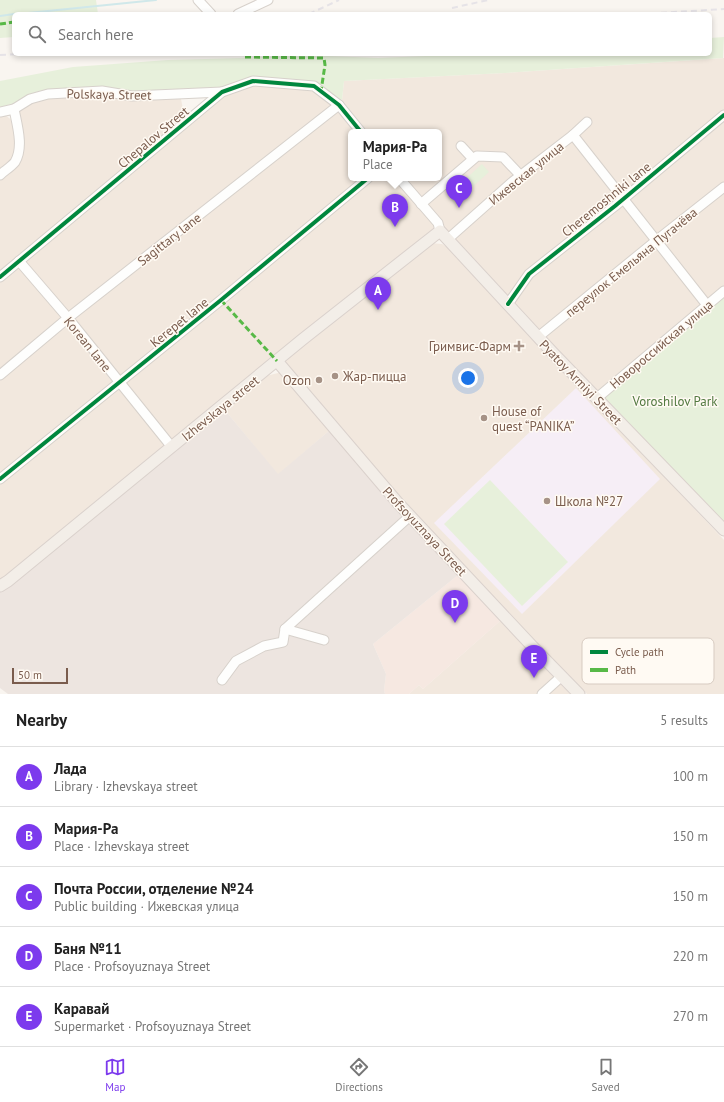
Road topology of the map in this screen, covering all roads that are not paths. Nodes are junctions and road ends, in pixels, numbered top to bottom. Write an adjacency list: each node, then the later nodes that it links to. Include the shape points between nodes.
1 (198, 0): 3 (street)
2 (268, 0): 4 (street)
3 (210, 12)
4 (242, 12)
5 (222, 92): 6 (street, Chepalov Street, via 254,81 314,86); 7 (street, Polskaya Street, via 132,96 102,91 48,94); 25 (street, Chepalov Street)
6 (339, 105): 11 (street, Chepalov Street); 30 (street, Sagittary lane)
7 (14, 109): 8 (street, Polskaya Street); 15 (street, via 19,150 14,162)
8 (0, 112)
9 (724, 115): 20 (street, Cheremoshniki lane)
10 (587, 122): 12 (street, Ижевская улица)
11 (359, 129)
12 (573, 135): 16 (street, Ижевская улица); 20 (street)
13 (461, 146): 14 (street)
14 (473, 159): 16 (street, via 477,156 503,157); 21 (street)
15 (0, 174)
16 (521, 176): 23 (street, Ижевская улица)
17 (364, 181): 34 (street, Kerepet lane)
18 (402, 181): 21 (street)
19 (724, 187): 24 (street, переулок Емельяна Пугачёва)
20 (623, 199): 24 (street); 28 (street, Cheremoshniki lane, via 529,274)
21 (421, 204): 22 (street, via 438,223)
22 (440, 231): 23 (main road, Pyatoy Armiyi Street); 32 (main road, Izhevskaya street)
23 (448, 239): 28 (main road, Pyatoy Armiyi Street)
24 (657, 240): 29 (street); 31 (street, переулок Емельяна Пугачёва)
25 (20, 261): 26 (street, Chepalov Street); 30 (street, Korean lane)
26 (0, 277)
27 (724, 291): 29 (street, Новороссийская улица)
28 (508, 304): 31 (main road, Pyatoy Armiyi Street)
29 (707, 305): 35 (street, Новороссийская улица)
30 (68, 318): 33 (street, Sagittary lane); 34 (street, Korean lane)
31 (538, 337): 35 (main road, Pyatoy Armiyi Street)
32 (278, 361): 36 (main road, Izhevskaya street); 38 (main road, Profsoyuznaya Street)
33 (0, 375)
34 (119, 382): 36 (street, Korean lane); 37 (street, Kerepet lane)
35 (597, 398): 39 (main road, Pyatoy Armiyi Street)
36 (171, 446): 40 (main road, Izhevskaya street)
37 (0, 479)
38 (410, 516): 41 (street); 43 (main road, Profsoyuznaya Street)
39 (724, 530)
40 (0, 586)
41 (285, 629): 42 (street); 44 (street, via 283,642 264,646 236,661)
42 (324, 640)
43 (562, 676): 45 (street); 46 (main road, Profsoyuznaya Street)
44 (222, 680)
45 (542, 694)
46 (579, 694)

